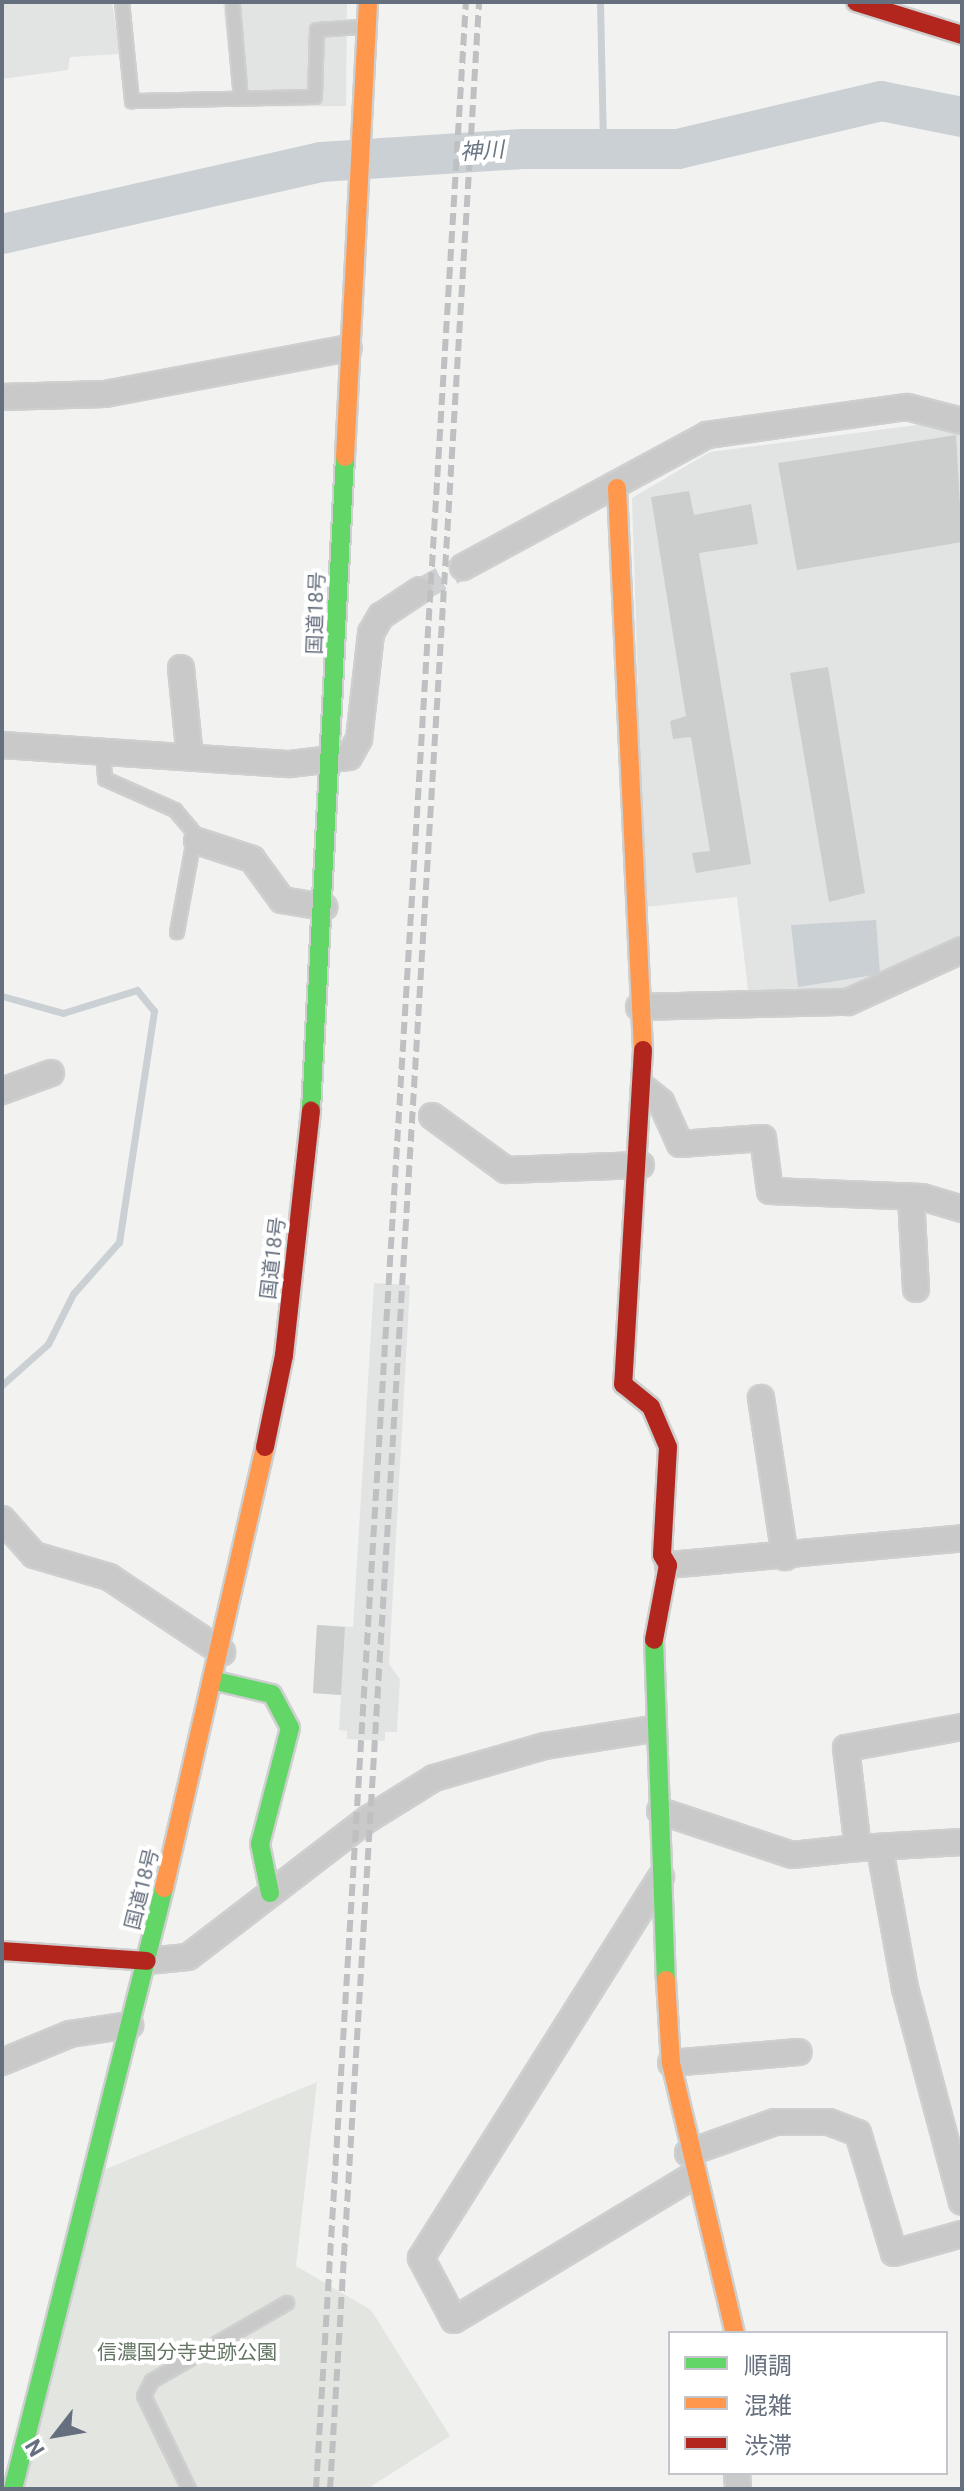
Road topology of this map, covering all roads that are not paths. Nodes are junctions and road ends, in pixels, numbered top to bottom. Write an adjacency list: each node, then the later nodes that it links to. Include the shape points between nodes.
1 (122, 2): 7 (lane, via 132,101)
2 (368, 2): 6 (main road, 国道18号)
3 (856, 2): 5 (main road)
4 (233, 6): 7 (lane)
5 (962, 35)
6 (366, 36): 7 (lane, via 317,30 315,97); 8 (main road, 国道18号)
7 (241, 99)
8 (350, 337): 9 (street, via 105,394); 18 (main road, 国道18号)
9 (2, 397)
10 (962, 421): 11 (street, via 907,407 773,422 707,435)
11 (617, 488): 12 (street); 23 (main road)
12 (463, 567)
13 (420, 590): 18 (street, via 381,616 371,633 359,739 349,757)
14 (181, 668): 17 (street)
15 (2, 745): 16 (street)
16 (103, 754): 17 (street); 19 (lane, via 105,779 175,810)
17 (190, 758): 18 (street)
18 (332, 760): 20 (main road, 国道18号)
19 (197, 841): 20 (street, via 252,859 282,900); 21 (lane)
20 (324, 907): 37 (main road, 国道18号, via 310,1129 284,1355)
21 (177, 932)
22 (962, 950): 23 (street, via 848,1002)
23 (639, 1007): 25 (main road)
24 (51, 1073): 26 (street)
25 (645, 1089): 28 (main road); 29 (street, via 661,1102 680,1144 763,1138 770,1191)
26 (2, 1091)
27 (432, 1116): 28 (street, via 506,1170)
28 (641, 1165): 36 (main road, via 623,1384 651,1407 668,1447 662,1555)
29 (911, 1197): 30 (street); 31 (street)
30 (962, 1209)
31 (916, 1289)
32 (761, 1398): 35 (street)
33 (2, 1519): 37 (street, via 34,1555 109,1577)
34 (962, 1538): 35 (street)
35 (785, 1557): 36 (street)
36 (668, 1565): 40 (main road, via 654,1640)
37 (222, 1652): 38 (main road, 国道18号)
38 (216, 1681): 45 (main road, via 272,1694 290,1728 260,1844); 47 (main road, 国道18号)
39 (962, 1727): 43 (street, via 846,1748)
40 (652, 1729): 41 (main road); 45 (street, via 545,1746 434,1778)
41 (660, 1811): 43 (street, via 792,1855); 44 (main road)
42 (962, 1842): 43 (street)
43 (869, 1849): 53 (street)
44 (661, 1877): 51 (main road); 52 (street, via 421,2258 454,2320)
45 (270, 1893): 47 (street, via 188,1957)
46 (2, 1951): 47 (main road)
47 (147, 1961): 48 (main road, 国道18号)
48 (130, 2025): 50 (street, via 70,2034); 58 (main road, 国道18号)
49 (799, 2052): 51 (street)
50 (2, 2062)
51 (671, 2063): 52 (main road)
52 (691, 2164): 55 (street, via 775,2122 829,2122 858,2133 894,2253); 57 (main road)
53 (958, 2171): 54 (street)
54 (962, 2202)
55 (962, 2234)
56 (287, 2303): 59 (lane, via 152,2381 144,2396)
57 (734, 2331)
58 (13, 2489)
59 (189, 2489)

